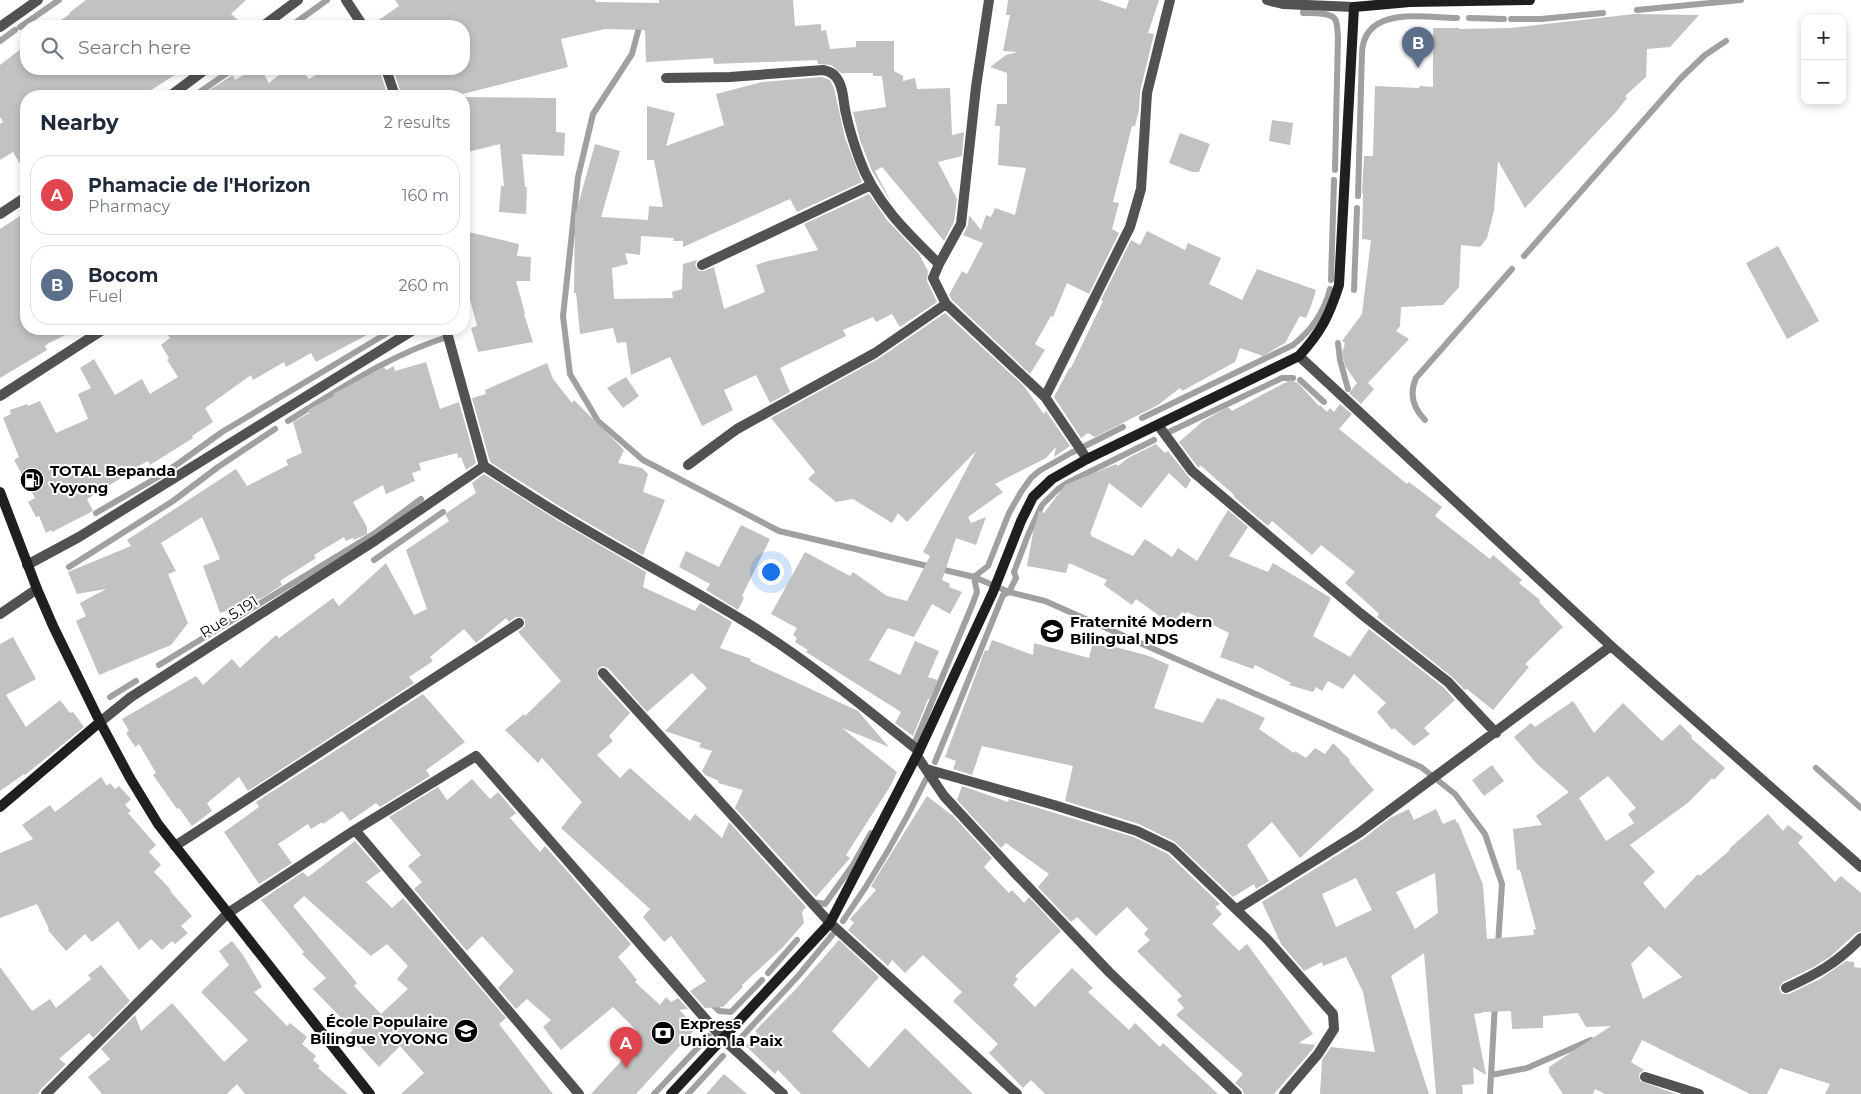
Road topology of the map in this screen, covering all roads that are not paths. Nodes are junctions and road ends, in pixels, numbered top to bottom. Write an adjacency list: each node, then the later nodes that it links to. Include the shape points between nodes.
1 (38, 0): 12 (street)
2 (298, 0): 10 (street)
3 (346, 0): 11 (street)
4 (989, 0): 21 (street, via 961,224)
5 (1170, 0): 29 (street, via 1148,93 1141,189 1130,227)
6 (1267, 0): 9 (street, via 1283,4)
7 (1530, 0): 8 (street)
8 (1410, 1): 9 (street)
9 (1354, 7): 27 (street, via 1339,285 1330,314)
10 (271, 20)
11 (359, 20)
12 (0, 27)
13 (198, 75): 16 (street)
14 (388, 75): 17 (street)
15 (666, 78): 18 (street, via 830,72 842,89 845,112 859,159)
16 (178, 90)
17 (393, 90)
18 (871, 185): 21 (street, via 891,215); 22 (street)
19 (20, 201): 20 (street)
20 (0, 214)
21 (939, 264): 23 (street, via 933,278)
22 (702, 265)
23 (946, 304): 29 (street); 32 (street, via 875,353 737,429)
24 (95, 335): 28 (street)
25 (405, 335): 35 (street, via 78,537)
26 (448, 335): 33 (street)
27 (1299, 356): 30 (street); 39 (street)
28 (0, 396)
29 (1045, 397): 31 (street)
30 (1158, 425): 31 (street); 42 (street, via 1192,471 1360,613 1448,682)
31 (1087, 459): 43 (street, via 1052,479 1033,497)
32 (688, 465)
33 (484, 466): 41 (street, Rue 5.191, via 376,540 131,696); 43 (street, via 792,652)
34 (0, 492): 35 (street)
35 (27, 565): 36 (street)
36 (37, 589): 37 (street); 41 (street)
37 (0, 614)
38 (519, 623): 47 (street)
39 (1612, 646): 42 (street); 48 (street)
40 (603, 672): 51 (street)
41 (100, 722): 45 (street, Rue 5.191); 47 (street, via 158,824)
42 (1496, 733): 49 (street, via 1359,833)
43 (918, 753): 44 (street); 51 (street)
44 (926, 769): 49 (street, via 1137,831 1172,848); 62 (street, via 968,823 1109,972)
45 (0, 807)
46 (355, 830): 50 (street); 54 (street, via 476,756); 58 (street)
47 (176, 846): 50 (street)
48 (1861, 866)
49 (1237, 909): 63 (street, via 1333,1014 1334,1029 1318,1054)
50 (228, 913): 56 (street); 57 (street)
51 (830, 923): 54 (street); 61 (street)
52 (1861, 938): 53 (street, via 1818,973)
53 (1786, 988)
54 (723, 1039): 59 (street); 60 (street)
55 (1645, 1077): 64 (street)
56 (368, 1093)
57 (46, 1094)
58 (579, 1094)
59 (671, 1094)
60 (783, 1094)
61 (1017, 1094)
62 (1237, 1094)
63 (1284, 1094)
64 (1699, 1094)

